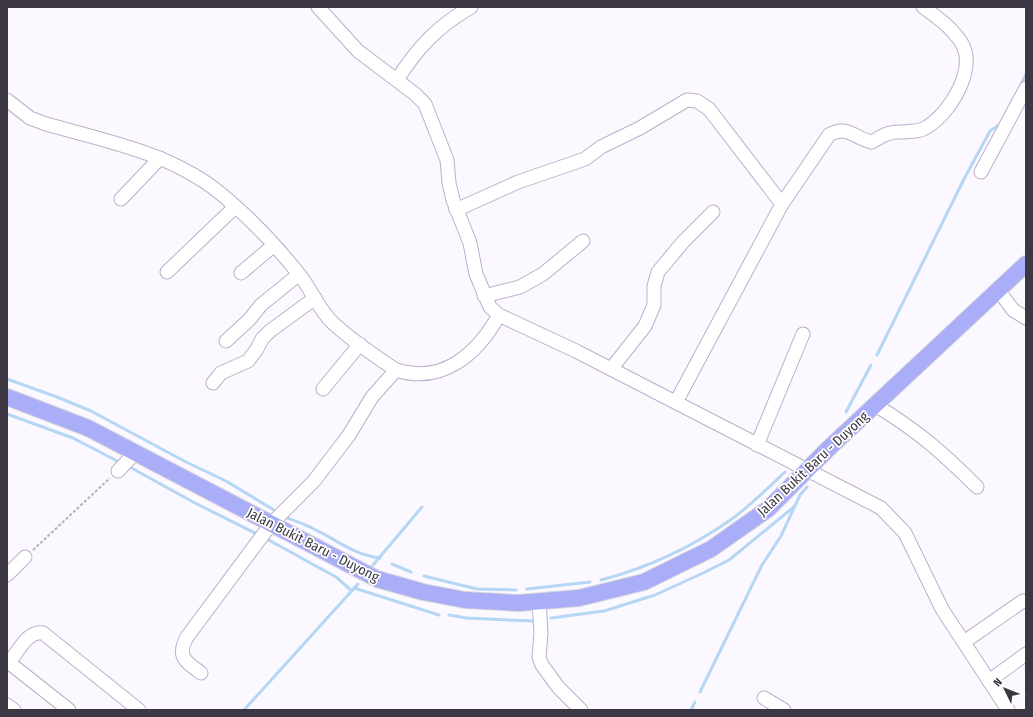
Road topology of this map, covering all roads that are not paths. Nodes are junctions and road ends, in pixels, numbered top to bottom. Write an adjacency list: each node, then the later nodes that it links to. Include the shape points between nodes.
1 (318, 7): 4 (street, via 358,51)
2 (471, 7): 4 (street, via 444,24 425,42)
3 (923, 7): 10 (street, via 944,22 962,43 965,68 962,83 954,99 927,127 914,132 896,132 872,142 864,141 843,130 829,135)
4 (397, 80): 12 (street, via 425,104 447,160 448,183)
5 (1026, 88): 8 (street)
6 (7, 100): 7 (street, via 30,118)
7 (160, 158): 9 (street); 11 (street, via 196,176)
8 (981, 172)
9 (121, 199)
10 (782, 204): 12 (street, via 709,109 697,101 687,100 640,128 601,147 585,159 518,182); 33 (street)
11 (235, 207): 15 (street); 17 (street)
12 (456, 210): 21 (street, via 470,243 476,274)
13 (713, 212): 28 (street, via 658,272 654,286 654,305 646,326)
14 (583, 242): 21 (street, via 543,274 520,287)
15 (273, 246): 18 (street); 19 (street)
16 (1026, 264): 20 (main road, Jalan Bukit Baru - Duyong)
17 (167, 272)
18 (241, 273)
19 (298, 275): 22 (street); 26 (street, via 261,305)
20 (999, 291): 24 (street, via 1013,310); 34 (main road, Jalan Bukit Baru - Duyong)
21 (484, 296): 23 (street)
22 (315, 298): 27 (street, via 332,322); 30 (street, via 270,331 248,361 221,373)
23 (499, 316): 28 (street); 29 (street, via 477,348 458,364 423,374 408,374)
24 (1026, 318)
25 (803, 334): 35 (street)
26 (226, 341)
27 (360, 344): 29 (street); 31 (street)
28 (611, 369): 33 (street)
29 (396, 370): 38 (street, via 372,397 349,435 314,480)
30 (213, 383)
31 (323, 389)
32 (7, 397): 38 (main road, Jalan Bukit Baru - Duyong, via 88,428 126,462)
33 (676, 402): 35 (street)
34 (875, 405): 36 (main road, Jalan Bukit Baru - Duyong); 37 (street, via 906,423 940,450)
35 (757, 445): 36 (street)
36 (807, 470): 41 (main road, Jalan Bukit Baru - Duyong, via 768,508 704,553 644,582 579,598); 43 (street, via 868,500 893,519 905,533 942,609)
37 (977, 487)
38 (271, 524): 41 (main road, Jalan Bukit Baru - Duyong, via 377,579 465,600 519,603); 46 (street, via 183,644 183,657)
39 (25, 557): 40 (street)
40 (7, 575)
41 (539, 601): 53 (street, via 539,657 542,665 558,687)
42 (1023, 601): 43 (street)
43 (964, 642): 47 (street)
44 (1026, 654): 47 (street)
45 (8, 662): 51 (street); 52 (street, via 30,635 43,633)
46 (201, 674)
47 (989, 680): 55 (street)
48 (764, 698): 54 (street)
49 (7, 705): 50 (street)
50 (14, 710)
51 (69, 710)
52 (139, 710)
53 (581, 710)
54 (784, 710)
55 (1008, 710)

